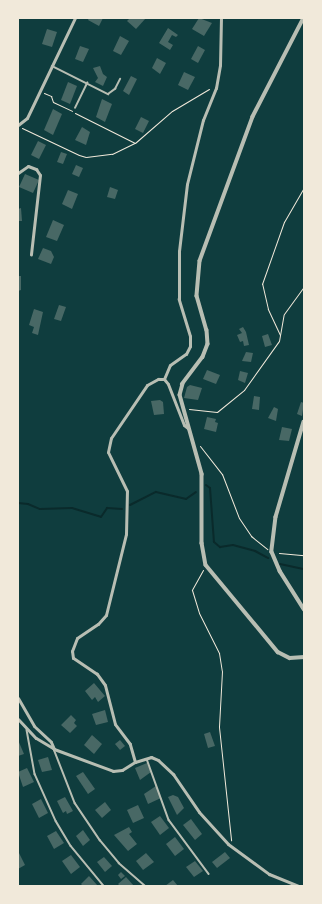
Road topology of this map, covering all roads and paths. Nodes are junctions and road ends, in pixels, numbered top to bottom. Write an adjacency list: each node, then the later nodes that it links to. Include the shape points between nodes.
1 (75, 18): 4 (street)
2 (221, 18): 7 (street, via 220,65)
3 (304, 18): 18 (street, via 253,117 200,261 197,296 207,330 208,344 203,357 181,390)
4 (52, 66): 6 (lane); 8 (street)
5 (120, 79): 6 (lane, via 115,89 108,94)
6 (87, 83): 9 (lane)
7 (216, 88): 11 (path, via 201,93 172,111); 17 (street, via 203,120 187,184 179,250 179,299 190,336 190,346 186,354 170,365)
8 (40, 91): 10 (street, via 27,118); 11 (path, via 51,96 53,102)
9 (75, 108)
10 (18, 125): 11 (path, via 86,157 112,154)
11 (135, 144)
12 (18, 173): 14 (street, via 28,166 36,169 40,175)
13 (304, 188): 16 (path, via 284,222 262,284 268,309)
14 (31, 254)
15 (304, 286): 16 (path, via 284,314)
16 (280, 335): 18 (path, via 279,341 254,379 231,402 217,412)
17 (164, 379): 20 (street, via 184,426); 32 (street, via 147,385 111,438 108,452 127,491 126,534 106,615 98,624 77,638 72,651 74,658 97,674 105,685 115,724 130,744)
18 (182, 408): 20 (street)
19 (304, 422): 22 (street, via 276,517)
20 (189, 429): 21 (street)
21 (192, 439): 22 (path, via 222,474 239,518 251,536); 24 (street, via 202,474 202,543)
22 (272, 552): 23 (path); 25 (street, via 280,571)
23 (304, 555)
24 (206, 565): 26 (street, via 278,652 290,658); 33 (path, via 192,590 219,653 222,671 219,727 226,816 232,838)
25 (304, 609)
26 (304, 657)
27 (18, 698): 30 (street, via 34,726 51,742)
28 (18, 719): 29 (street)
29 (27, 730): 30 (street); 35 (lane, via 35,774 53,815 71,846)
30 (54, 749): 32 (street, via 113,771 122,770); 36 (lane, via 75,803 105,846)
31 (146, 758): 32 (street); 33 (street, via 158,760 172,774 199,812); 34 (lane, via 169,820)
32 (135, 762)
33 (228, 844): 37 (street, via 269,874)
34 (209, 874)
35 (104, 886)
36 (145, 886)
37 (298, 886)

